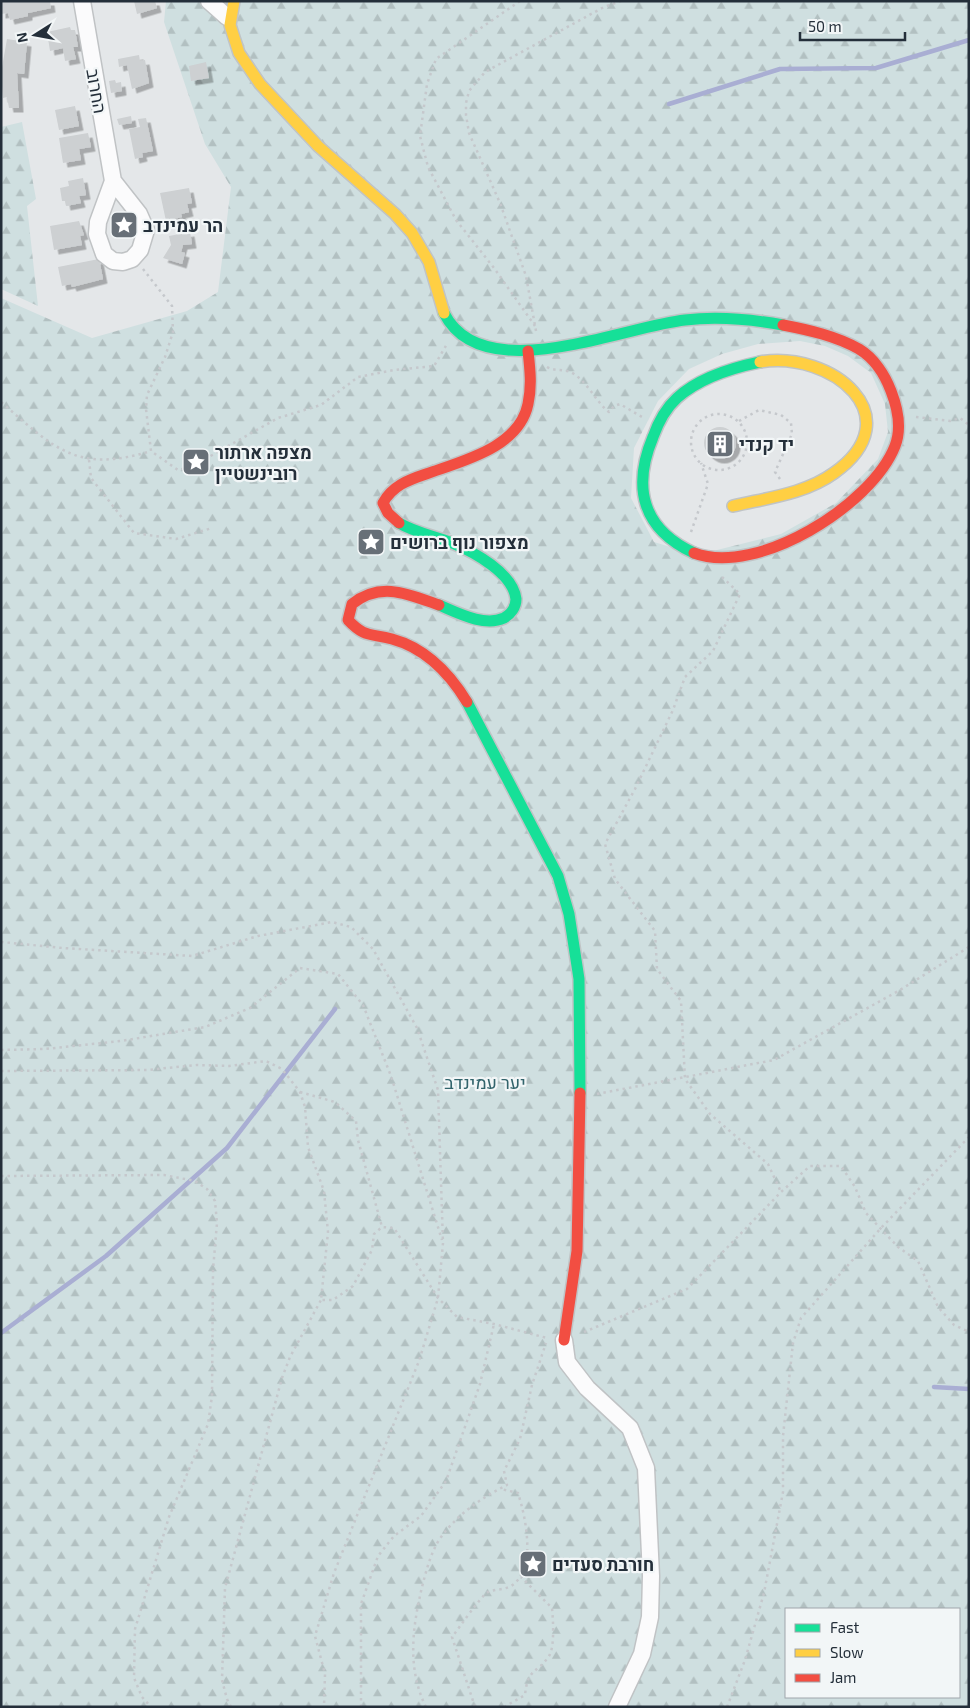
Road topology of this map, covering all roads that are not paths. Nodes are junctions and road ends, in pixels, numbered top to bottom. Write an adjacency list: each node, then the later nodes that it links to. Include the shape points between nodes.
1 (82, 1): 5 (street, החרוב)
2 (209, 1): 4 (street)
3 (234, 1): 4 (street)
4 (228, 17): 6 (street, via 232,41 256,82 340,165 398,216 416,237 431,270 442,311 456,331 493,350 506,353)
5 (113, 181): 5 (street, החרוב, via 98,222 98,243 113,261 123,262 134,257 144,242 145,226 140,214)
6 (534, 351): 7 (street, via 677,320 738,318 823,334 862,350 880,368 895,398 899,432 892,456 848,503 815,528 768,553 722,559 704,557 671,540 654,522 643,499 641,480 649,446 675,400 705,379 764,361 789,359 822,366 856,390 864,405 862,439 854,454 836,472 815,484); 8 (street, via 526,414 511,437 482,453 410,479 387,494 383,503 386,513 400,524 454,543 490,565 510,583 515,599 510,614 487,621 393,592 370,592 352,604 348,620 359,632 394,639 424,653 455,682 478,718 558,876 569,914 578,979 577,1251)
7 (733, 506)
8 (556, 1339): 9 (street, via 567,1362 586,1388 630,1428 646,1468 650,1618 642,1654)
9 (617, 1707)

